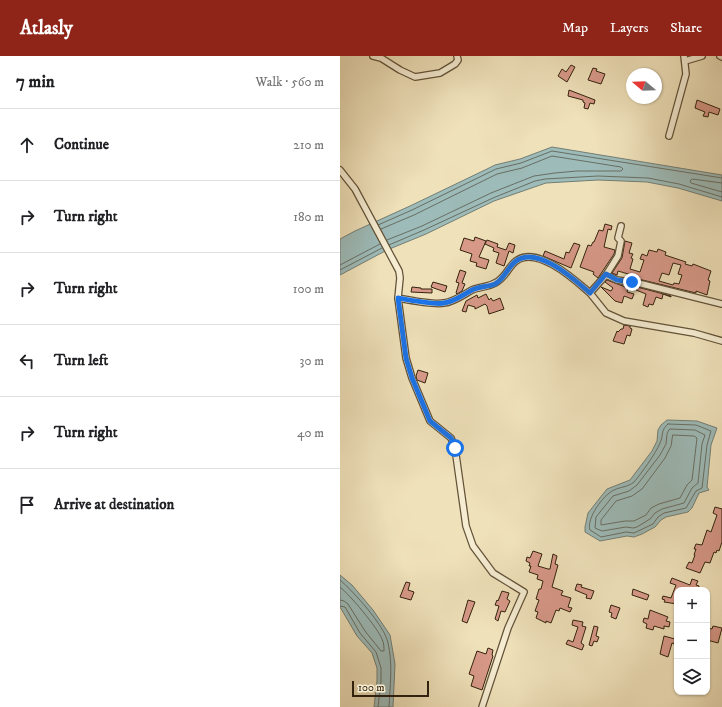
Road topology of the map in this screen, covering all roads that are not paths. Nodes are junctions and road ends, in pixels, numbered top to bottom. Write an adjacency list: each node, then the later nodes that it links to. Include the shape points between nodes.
1 (374, 56): 2 (street, via 415,77 440,73 455,64)
2 (457, 56)
3 (702, 56): 4 (street)
4 (684, 59): 5 (street, via 686,74)
5 (669, 136)
6 (340, 170): 10 (street, via 354,189 399,271)
7 (621, 226): 8 (street, via 618,238 621,241 619,253)
8 (606, 274): 9 (street); 11 (street, via 617,280)
9 (590, 293): 10 (street, via 564,272 536,258 522,258 512,265 503,279 444,303); 12 (street, via 606,313 618,319 694,333)
10 (398, 298): 13 (street, via 406,358 412,378 430,421 451,438 455,448 466,526 473,546 493,573 524,592 508,628)
11 (722, 304)
12 (722, 341)
13 (482, 707)

